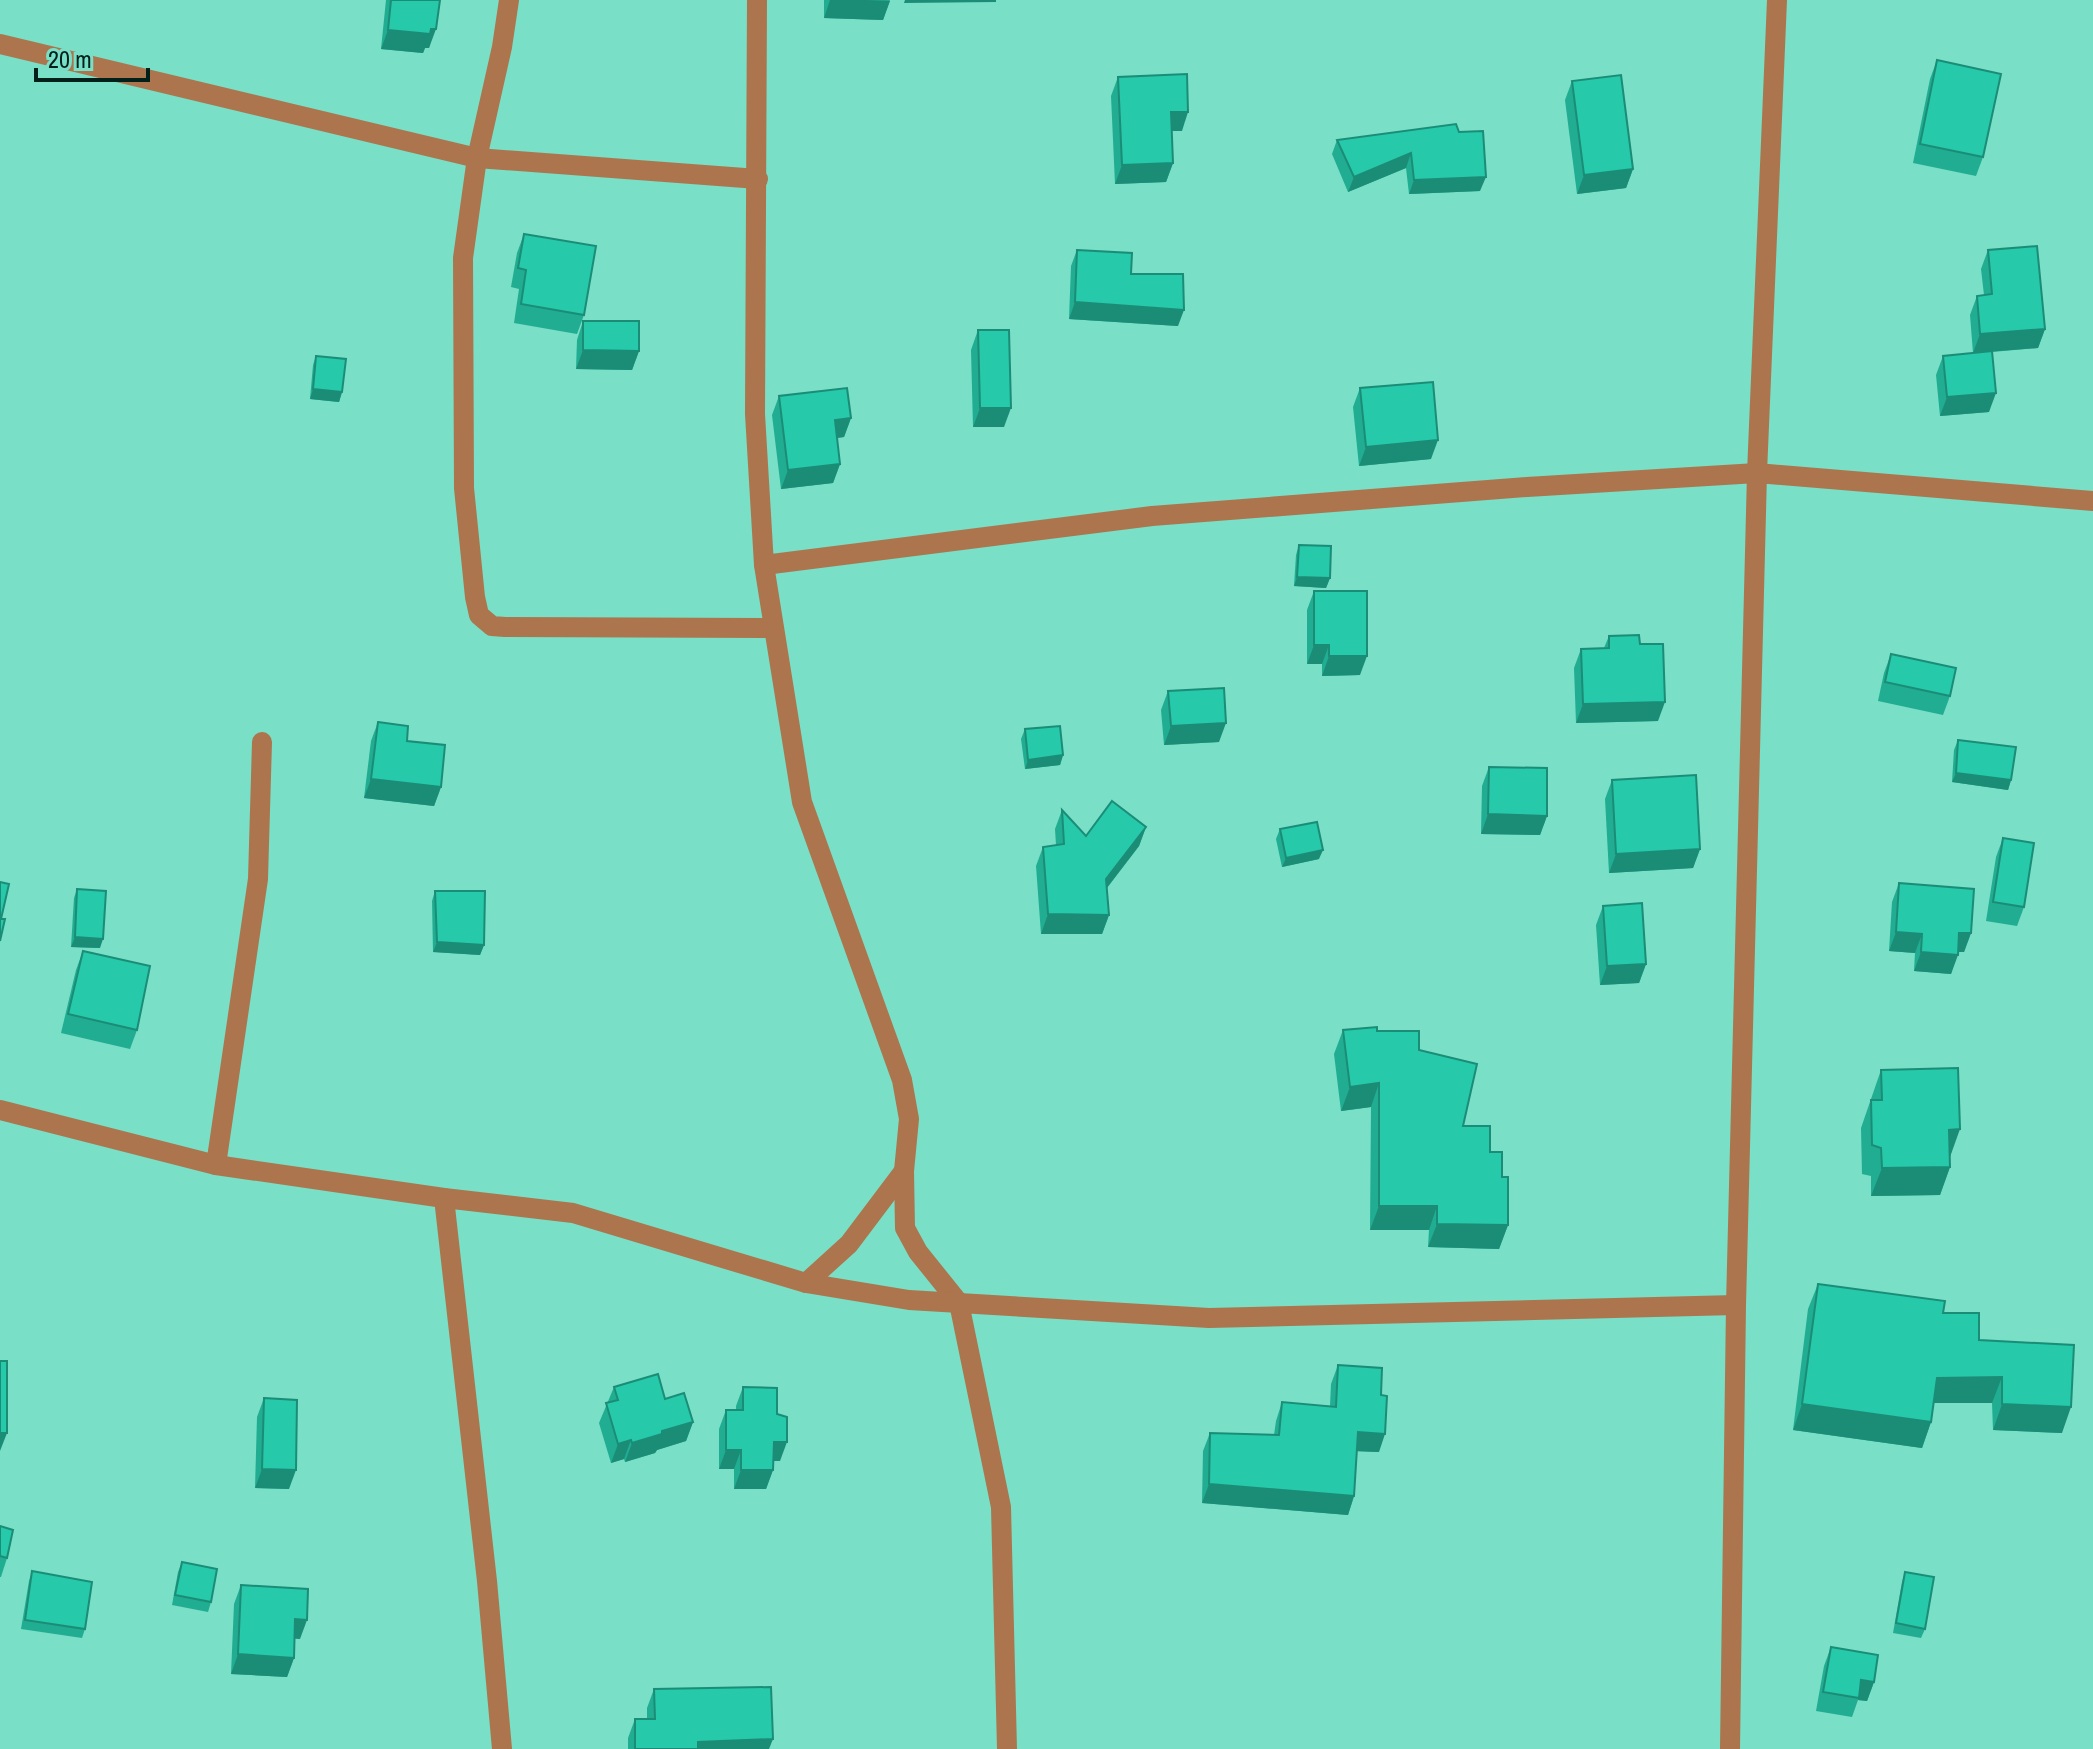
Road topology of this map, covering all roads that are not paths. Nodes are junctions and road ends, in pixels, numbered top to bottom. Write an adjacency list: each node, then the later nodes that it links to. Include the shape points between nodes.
1 (509, 0): 5 (street)
2 (757, 0): 6 (street)
3 (1777, 0): 7 (street)
4 (0, 44): 5 (street)
5 (477, 158): 6 (street); 10 (street, via 463,274 464,488 479,615 492,626 505,627)
6 (758, 179): 9 (street, via 755,414)
7 (1757, 473): 8 (street); 9 (street, via 1152,516); 18 (street)
8 (2093, 501)
9 (764, 565): 10 (street)
10 (773, 628): 14 (street, via 802,802 902,1080 909,1119)
11 (262, 742): 13 (street, via 258,879)
12 (0, 1110): 13 (street)
13 (216, 1165): 15 (street)
14 (904, 1171): 16 (street, via 849,1244); 17 (street, via 905,1228)
15 (444, 1198): 16 (street, via 573,1213); 19 (street)
16 (806, 1283): 17 (street)
17 (959, 1303): 18 (street, via 1209,1318); 20 (street, via 1001,1507)
18 (1736, 1305): 21 (street)
19 (502, 1749)
20 (1007, 1749)
21 (1730, 1749)

